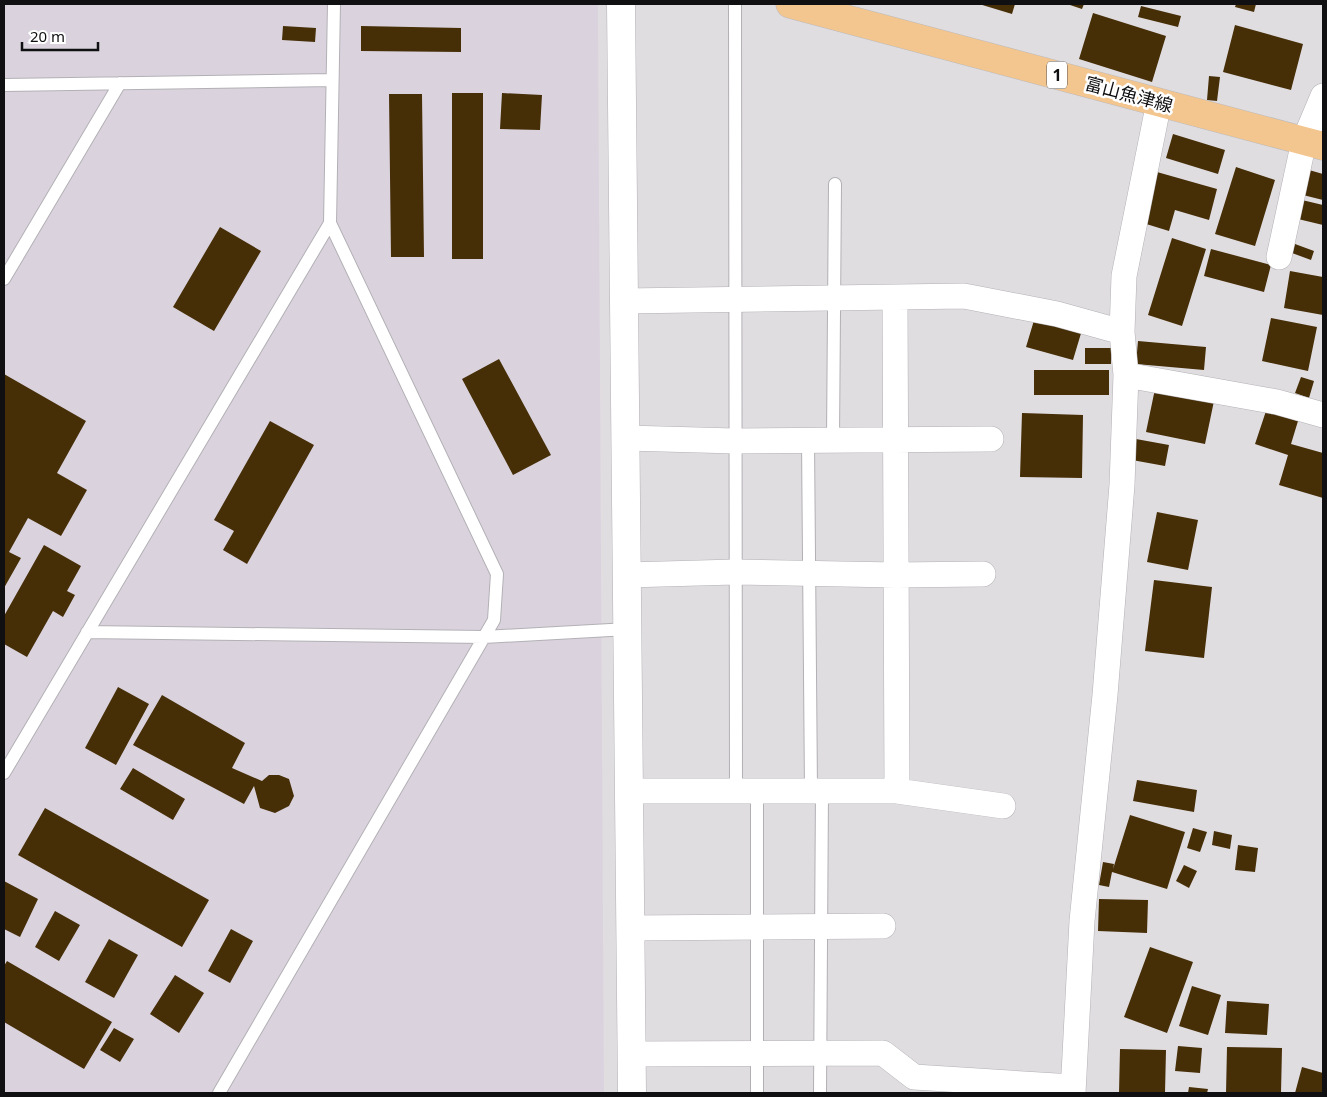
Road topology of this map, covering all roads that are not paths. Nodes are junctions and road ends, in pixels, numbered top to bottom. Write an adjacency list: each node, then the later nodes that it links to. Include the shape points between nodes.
1 (334, 4): 6 (lane)
2 (621, 4): 19 (street)
3 (735, 4): 18 (lane)
4 (790, 4): 5 (main road, 富山魚津線 / 1)
5 (851, 12): 10 (main road, 富山魚津線 / 1)
6 (332, 80): 7 (lane); 13 (lane)
7 (120, 83): 8 (lane); 15 (lane)
8 (4, 85)
9 (1323, 96): 11 (street)
10 (1159, 102): 11 (main road, 富山魚津線 / 1); 20 (street, via 1124,276)
11 (1314, 144): 14 (street)
12 (835, 184): 17 (lane)
13 (330, 223): 35 (lane); 36 (lane, via 497,574 494,620)
14 (1279, 257)
15 (4, 279)
16 (895, 298): 17 (street); 20 (street, via 964,296 1057,314); 28 (street)
17 (833, 299): 18 (street); 27 (lane)
18 (735, 300): 19 (street); 25 (lane)
19 (624, 301): 23 (street)
20 (1122, 332): 21 (street)
21 (1126, 375): 22 (street, via 1277,402); 50 (street, via 1122,485 1082,921)
22 (1323, 415)
23 (626, 438): 25 (street); 32 (street)
24 (991, 439): 28 (street)
25 (735, 440): 26 (street); 29 (lane)
26 (808, 440): 27 (street); 30 (lane)
27 (833, 440): 28 (street)
28 (896, 440): 33 (street)
29 (735, 572): 30 (street); 32 (street); 39 (lane)
30 (808, 572): 33 (street); 40 (lane)
31 (983, 574): 33 (street)
32 (627, 575): 34 (street)
33 (896, 575): 41 (street)
34 (628, 629): 36 (lane); 38 (street)
35 (87, 632): 36 (lane); 37 (lane)
36 (484, 637): 51 (lane)
37 (4, 773)
38 (630, 791): 39 (street); 46 (street)
39 (747, 791): 40 (street); 45 (lane)
40 (816, 791): 41 (street); 43 (lane)
41 (897, 791): 42 (street)
42 (1003, 806)
43 (821, 926): 44 (street); 45 (street); 47 (lane)
44 (883, 926)
45 (756, 927): 46 (street); 49 (lane)
46 (631, 928): 48 (street)
47 (820, 1053): 49 (street); 50 (street, via 883,1053 914,1077); 54 (lane)
48 (632, 1054): 49 (street); 52 (street)
49 (757, 1054): 53 (lane)
50 (1073, 1090)
51 (219, 1093)
52 (632, 1093)
53 (757, 1093)
54 (820, 1093)

